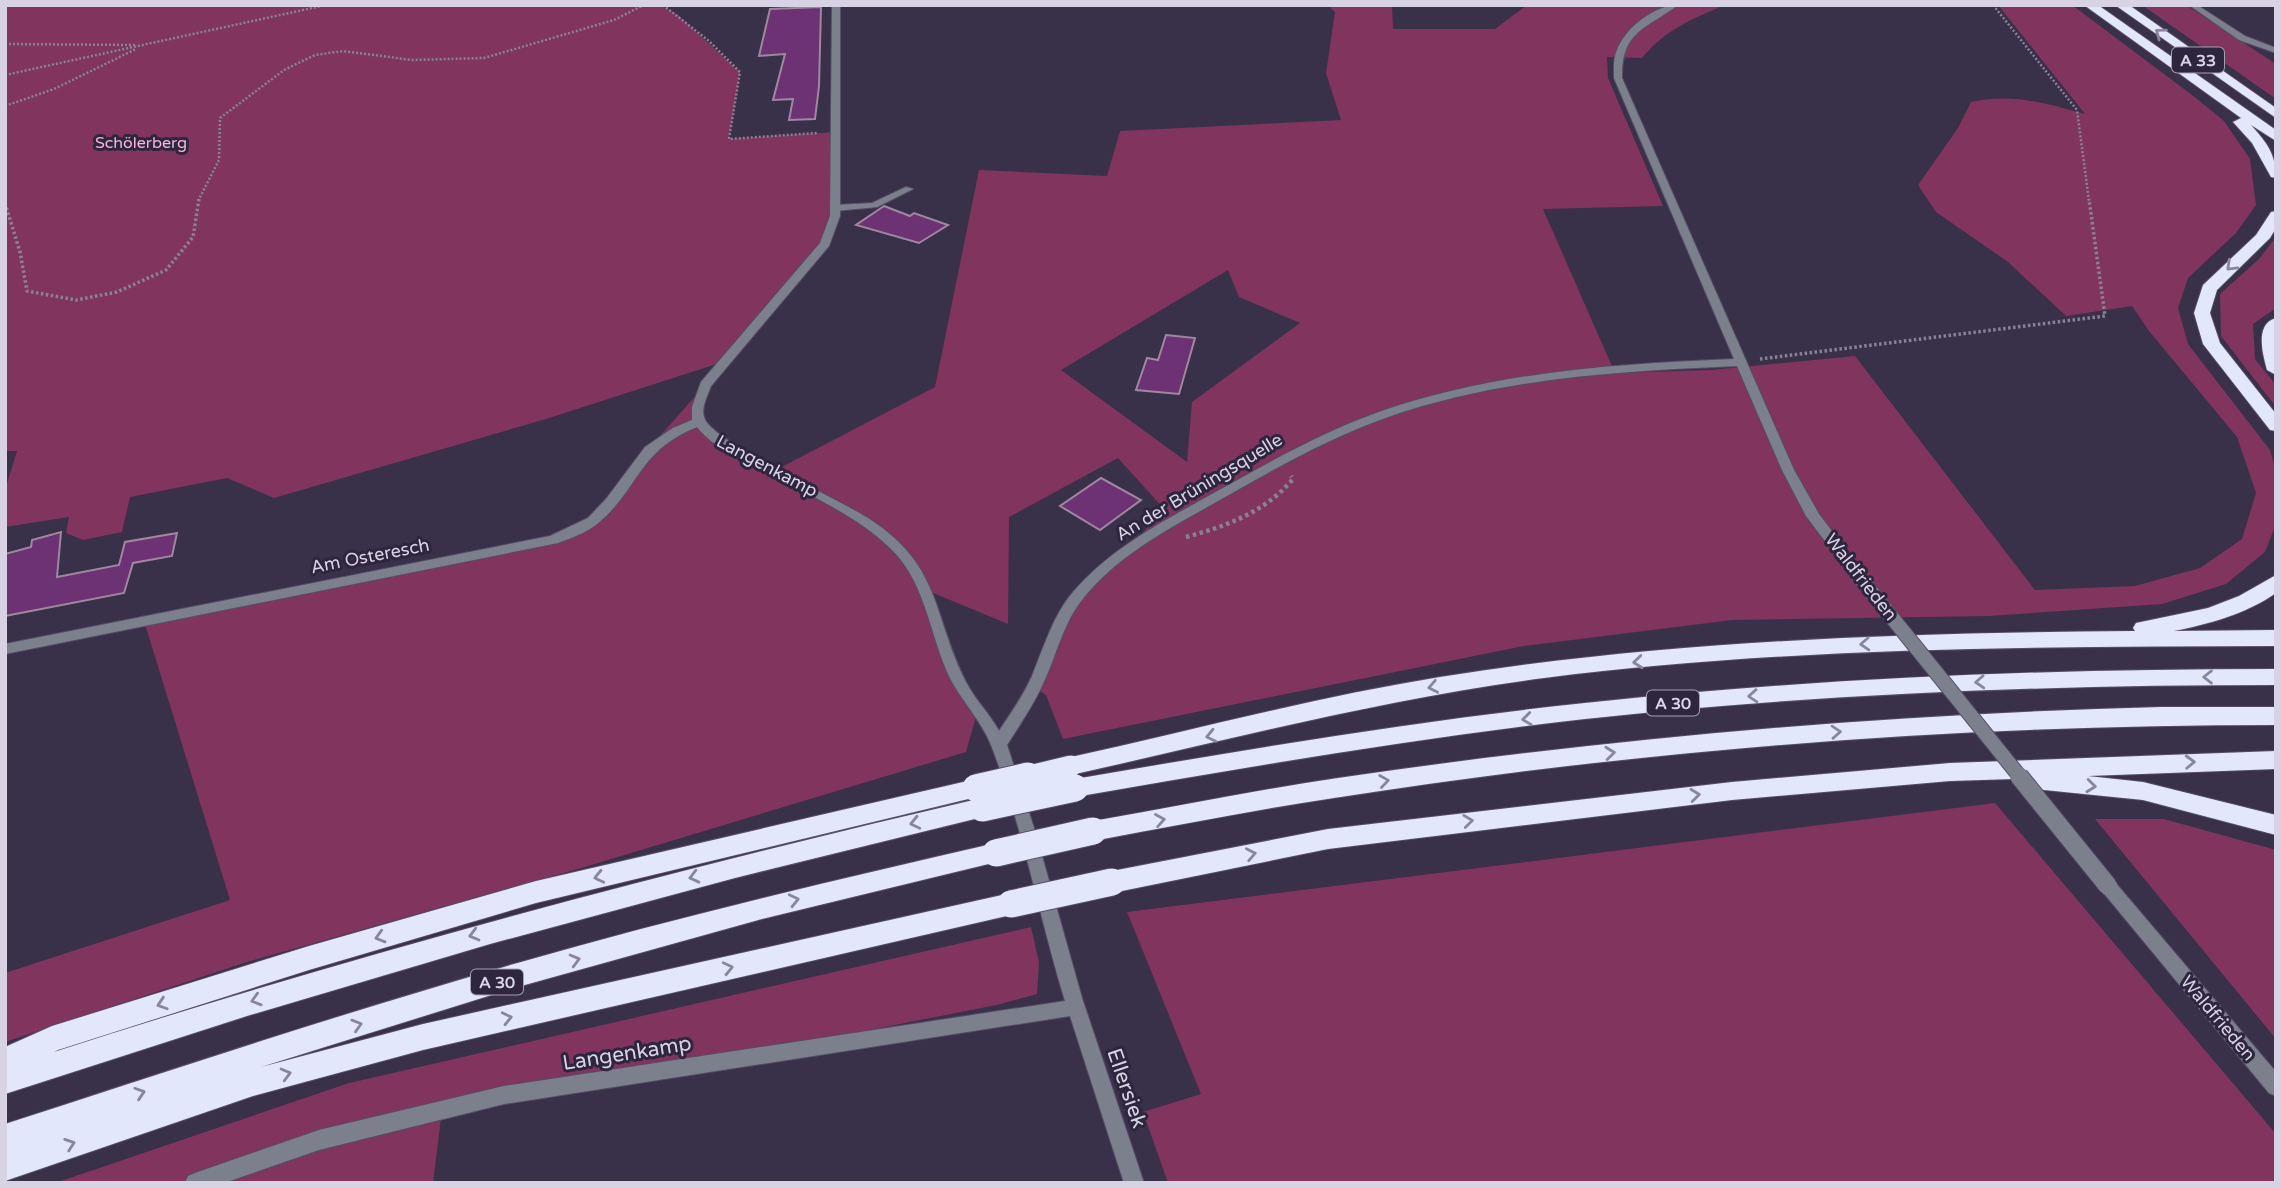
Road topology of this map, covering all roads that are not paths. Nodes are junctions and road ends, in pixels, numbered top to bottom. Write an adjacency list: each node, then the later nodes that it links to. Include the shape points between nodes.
1 (836, 5): 12 (street, Langenkamp)
2 (1674, 5): 15 (street, Waldfrieden, via 1647,20 1621,45 1616,60 1618,78)
3 (2090, 5): 7 (highway, A 33)
4 (2121, 5): 8 (highway, A 33, one-way to 4)
5 (2192, 5): 6 (lane, via 2242,38)
6 (2276, 51)
7 (2214, 95): 9 (highway, A 33); 10 (highway, via 2258,141)
8 (2276, 114)
9 (2276, 137)
10 (2276, 174)
11 (909, 190): 12 (lane, via 874,205)
12 (835, 208): 17 (street, Langenkamp, via 825,244 705,385)
13 (2276, 215): 18 (highway, one-way to 18, via 2262,238 2209,288 2202,313 2212,344)
14 (2276, 323): 16 (highway, via 2268,345)
15 (1741, 362): 25 (street, An der Brüningsquelle, via 1619,367 1541,375 1464,390 1381,415 1284,459 1125,554 1079,594 1034,687); 34 (street, Waldfrieden, bridge, via 1788,470 1814,516 2108,886)
16 (2276, 370)
17 (698, 422): 22 (street, Am Osteresch, via 652,445 596,517 553,540); 25 (street, Langenkamp, via 706,433 834,501 894,543 925,590 958,681)
18 (2276, 426)
19 (2276, 582): 20 (highway, via 2206,618)
20 (2055, 638): 21 (highway); 28 (highway, one-way to 28, via 1734,652 1500,676 1338,706)
21 (2276, 638)
22 (5, 649)
23 (2276, 677): 28 (highway, A 30, one-way to 28, via 2024,680 1637,707)
24 (2276, 716): 35 (highway, A 30, one-way to 24, bridge, via 514,976 762,908 1093,831 1366,784 1702,743 2020,721)
25 (999, 744): 31 (street)
26 (2276, 761): 27 (highway, one-way to 26)
27 (1950, 772): 30 (highway, one-way to 30, via 2143,791); 36 (highway, one-way to 27, bridge, via 253,1083 423,1037 1112,882 1328,839 1719,792)
28 (1073, 777): 29 (highway, A 30, bridge)
29 (979, 798): 32 (highway, one-way to 32, via 536,892 52,1039); 33 (highway, A 30, one-way to 33, via 461,939)
30 (2276, 825)
31 (1076, 1007): 37 (street, Langenkamp, via 504,1095 319,1140); 38 (street, Ellersiek)
32 (5, 1061)
33 (5, 1081)
34 (2276, 1087)
35 (5, 1138)
36 (5, 1166)
37 (195, 1183)
38 (1134, 1183)

